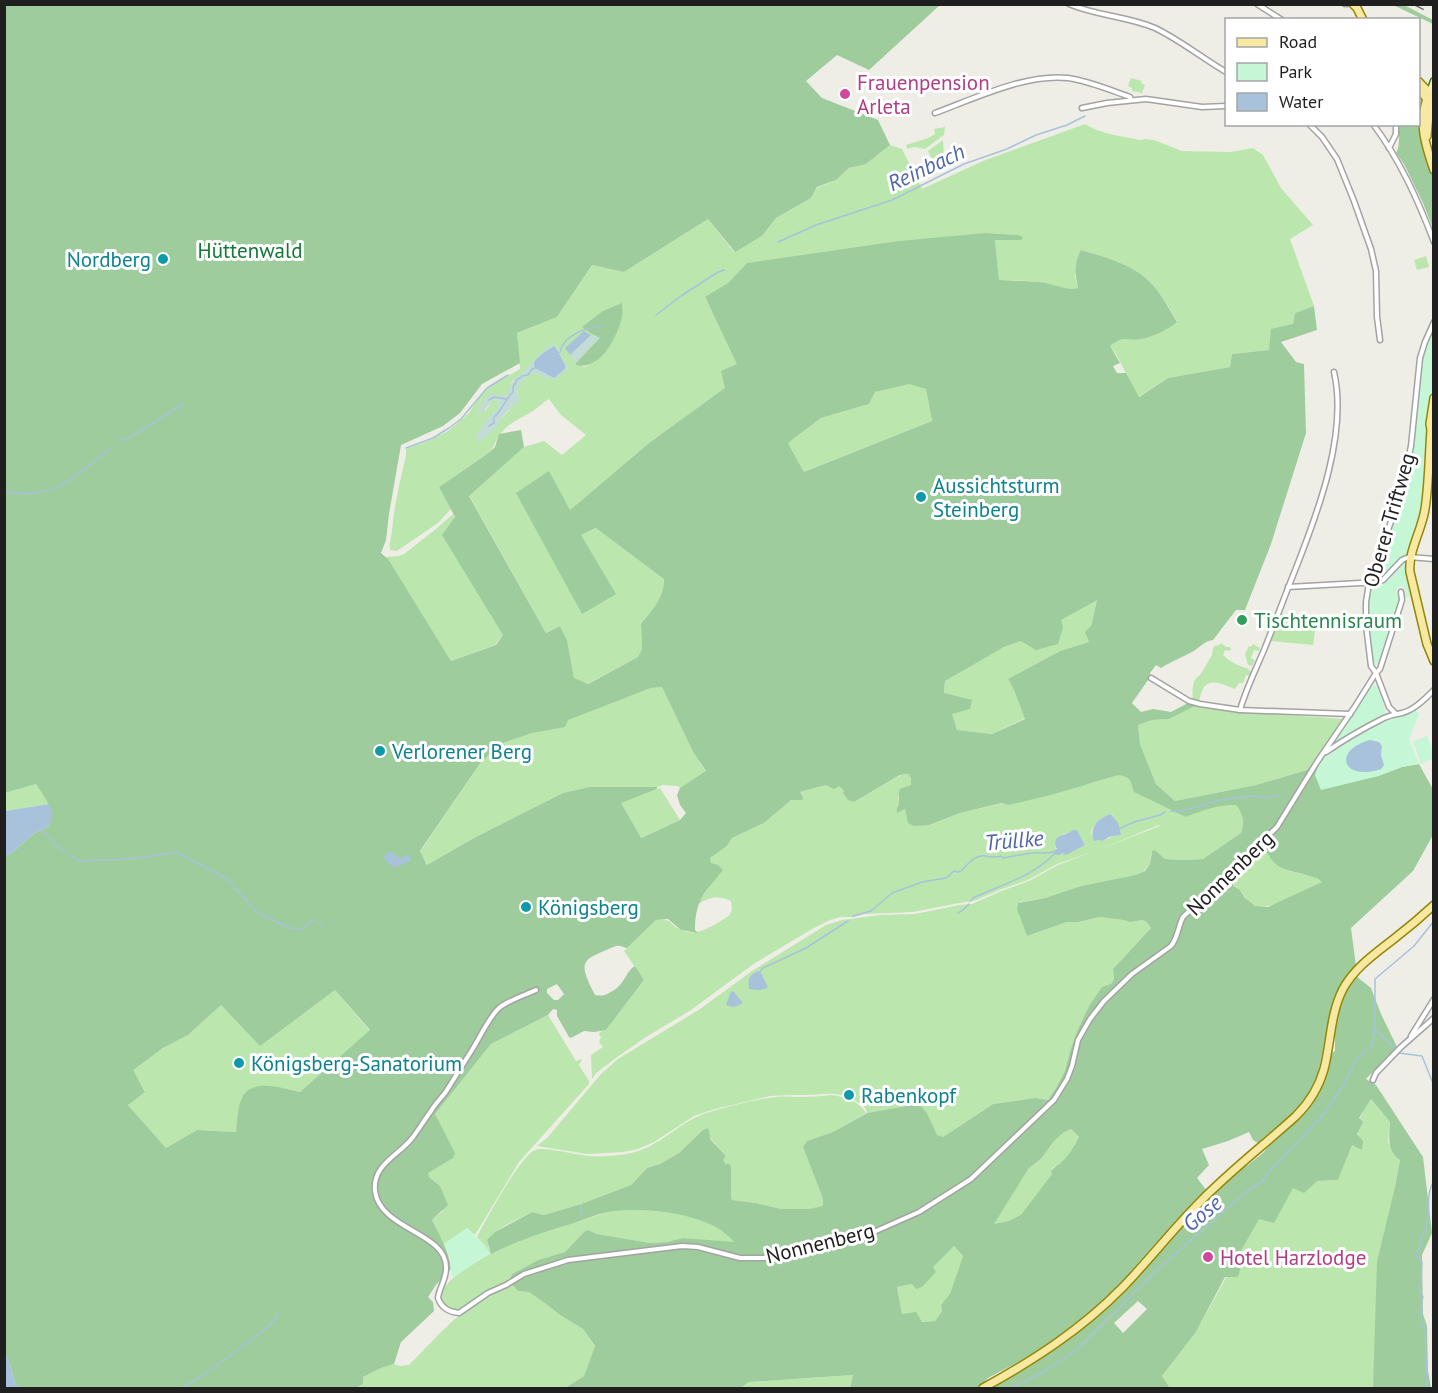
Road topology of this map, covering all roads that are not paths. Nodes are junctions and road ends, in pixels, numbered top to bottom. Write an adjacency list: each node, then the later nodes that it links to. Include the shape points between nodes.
1 (1070, 4): 6 (street, via 1155,28)
2 (1257, 4): 5 (street)
3 (1349, 4): 4 (main road)
4 (1361, 17)
5 (1279, 18)
6 (1225, 71)
7 (1434, 81): 11 (main road)
8 (1420, 82): 11 (main road)
9 (1420, 89): 11 (main road)
10 (1131, 100): 12 (street); 13 (street); 14 (street, via 1086,82 1052,78 1001,88)
11 (1432, 100): 19 (main road); 20 (main road, via 1424,109)
12 (1225, 106)
13 (1082, 108)
14 (934, 113)
15 (1434, 125): 19 (main road)
16 (1310, 126): 25 (street, via 1336,159 1371,249)
17 (1374, 126): 21 (street)
18 (1396, 126): 21 (street)
19 (1427, 132): 20 (main road)
20 (1426, 141): 22 (main road)
21 (1389, 148): 23 (street, via 1411,187)
22 (1434, 170)
23 (1434, 242)
24 (1434, 322): 32 (street, Oberer Triftweg, via 1420,358 1406,471)
25 (1380, 340)
26 (1335, 372): 33 (street, via 1338,413 1328,470)
27 (1434, 398): 28 (main road)
28 (1433, 407): 29 (main road)
29 (1432, 427): 30 (main road, via 1425,509)
30 (1411, 557): 31 (street); 32 (street, via 1398,563 1379,582); 35 (main road, via 1409,567)
31 (1434, 559)
32 (1369, 583): 33 (street); 36 (street, Oberer Triftweg, via 1366,625 1371,666)
33 (1288, 587): 39 (street)
34 (1401, 592): 36 (street)
35 (1434, 661)
36 (1376, 673): 40 (street, Oberer Triftweg); 41 (street)
37 (1151, 678): 39 (street, via 1192,702)
38 (1434, 690): 40 (street, Nonnenberg, via 1413,707)
39 (1240, 710): 41 (street)
40 (1395, 713): 42 (street, Nonnenberg)
41 (1351, 714): 42 (street)
42 (1323, 754): 44 (street, Nonnenberg, via 1277,827 1183,917 1175,942 1132,974 1090,1019 1078,1040 1067,1079 1054,1100 962,1185 919,1212 876,1231 764,1258 740,1258 682,1246 568,1260 524,1274 455,1313 438,1298 446,1269 444,1255 382,1207 375,1191 377,1174 414,1136 498,1009)
43 (1434, 905): 49 (main road, via 1347,982 1334,1011 1325,1067 1306,1106 1202,1200 1100,1309 1042,1354)
44 (536, 990)
45 (1434, 999): 47 (street)
46 (1434, 1018): 47 (street)
47 (1408, 1042): 48 (street)
48 (1372, 1080)
49 (982, 1389)

